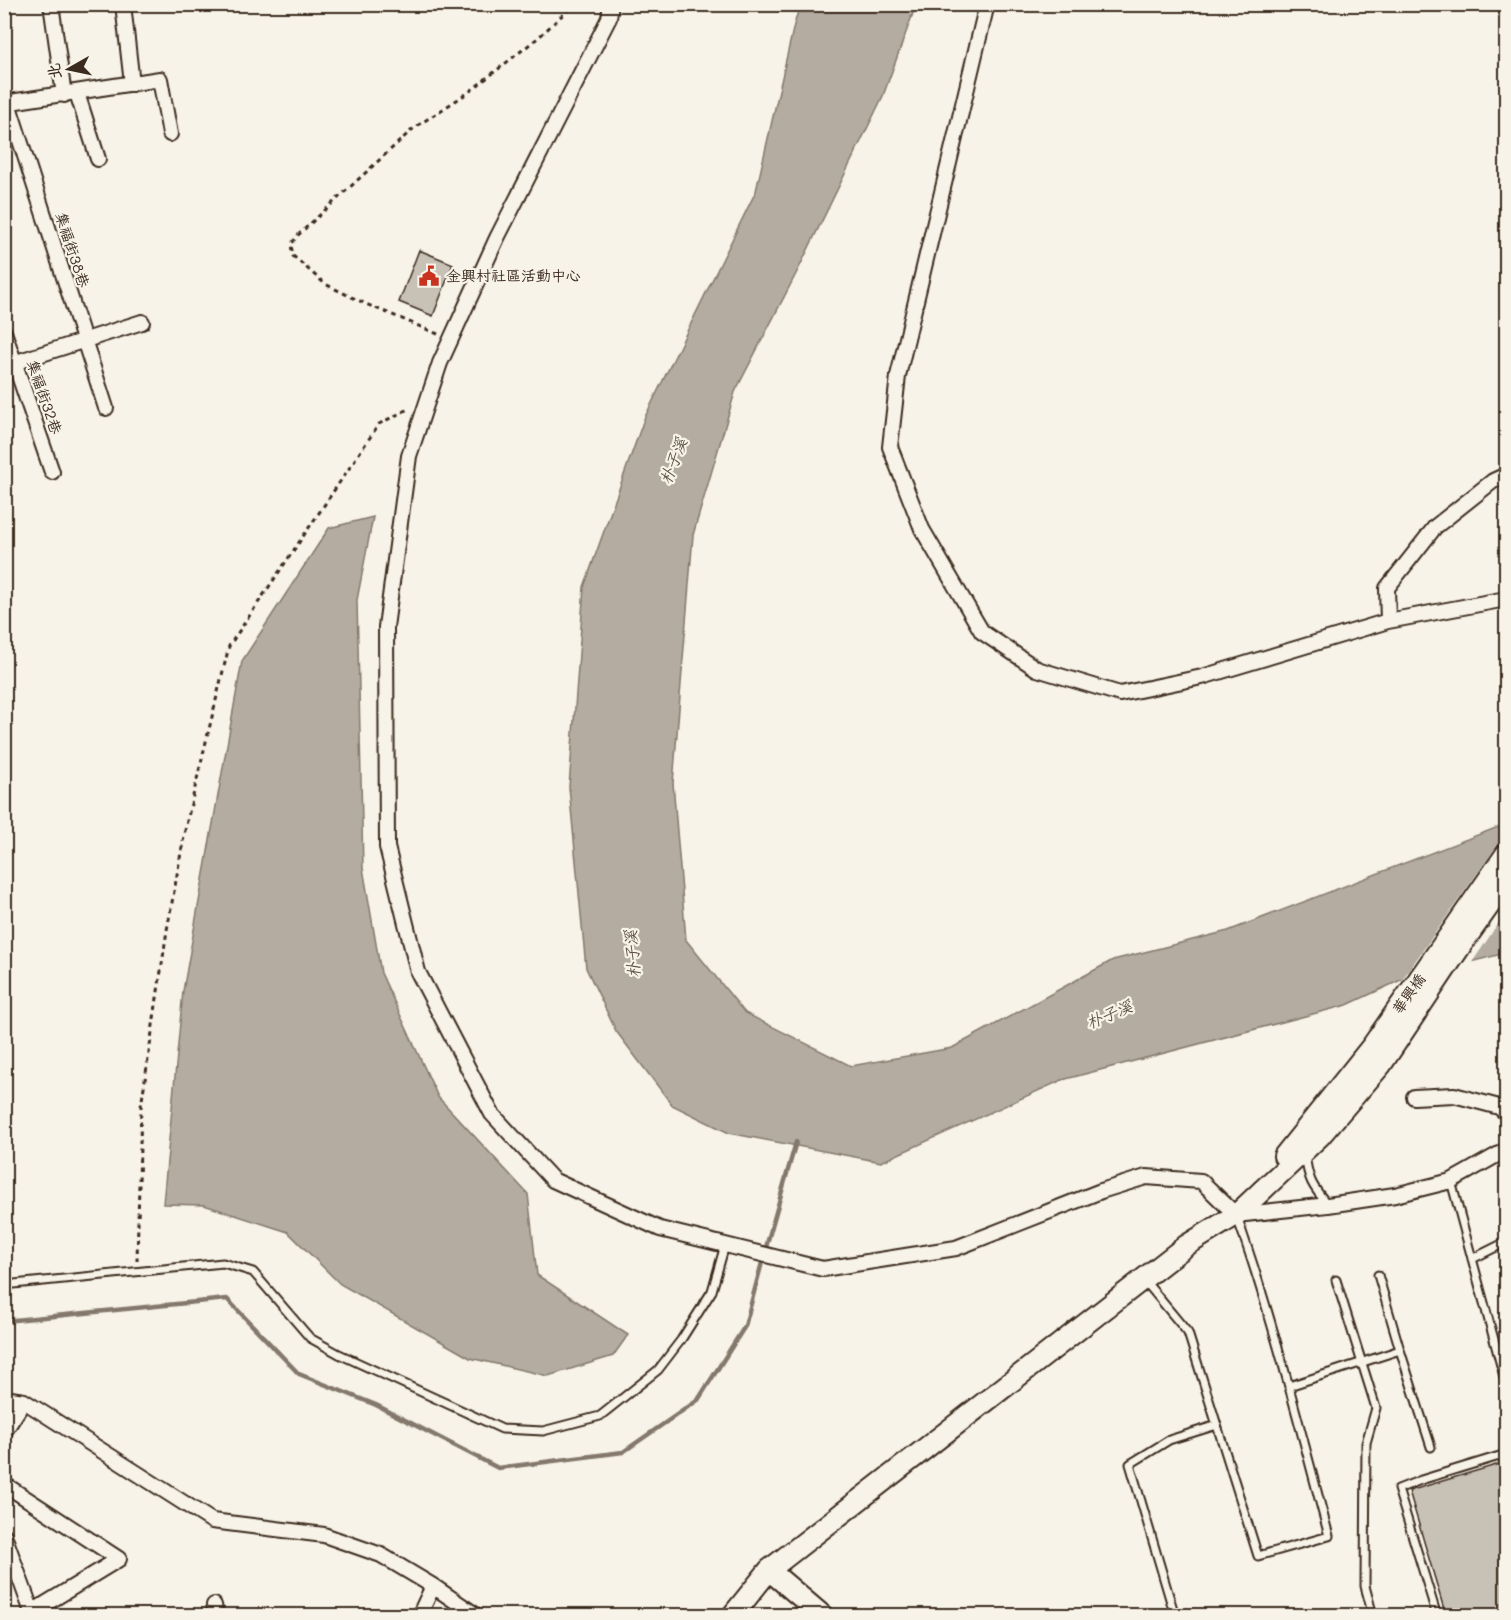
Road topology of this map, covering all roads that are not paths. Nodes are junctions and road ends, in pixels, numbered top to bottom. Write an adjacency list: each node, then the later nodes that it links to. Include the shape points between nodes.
1 (51, 4): 6 (street)
2 (123, 4): 5 (street)
3 (611, 4): 30 (street, via 609,18 497,238 440,363 410,456 386,627 387,847 418,972 492,1114 553,1180 660,1229)
4 (987, 4): 18 (street, via 898,376 890,447 922,529 982,632 1037,669 1120,694 1202,677)
5 (132, 84): 6 (street); 8 (street, via 160,79)
6 (70, 94): 7 (street); 9 (street)
7 (6, 103): 12 (street, 集福街38巷)
8 (170, 134)
9 (98, 159)
10 (142, 322): 12 (street)
11 (4, 332): 13 (street, 集福街32巷)
12 (84, 340): 13 (street); 14 (street, 集福街38巷)
13 (10, 365): 15 (street, 集福街32巷)
14 (105, 408)
15 (52, 472)
16 (1506, 475): 18 (street, via 1435,527 1386,588)
17 (1506, 599): 18 (street)
18 (1388, 621)
19 (1506, 854): 23 (street, 華興橋)
20 (1506, 882): 23 (street, 華興橋, via 1381,1065)
21 (1414, 1096): 22 (street, via 1454,1095 1499,1107)
22 (1506, 1113)
23 (1313, 1133): 24 (street); 28 (street)
24 (1305, 1150): 27 (lane, via 1313,1187); 28 (street)
25 (1506, 1150): 26 (street)
26 (1451, 1181): 27 (street, via 1395,1195); 31 (lane)
27 (1328, 1205): 28 (street)
28 (1236, 1215): 30 (street, via 1201,1181 1146,1177 956,1248 823,1269); 33 (street, via 1187,1245); 39 (lane, via 1259,1279)
29 (1506, 1242): 31 (lane)
30 (725, 1245): 35 (lane, via 712,1291 658,1370 600,1416 543,1431 502,1429 339,1354 310,1338 253,1272 223,1263)
31 (1472, 1259): 38 (lane)
32 (1378, 1275): 36 (lane)
33 (1144, 1279): 42 (lane, via 1188,1333); 48 (street)
34 (1336, 1280): 37 (lane)
35 (4, 1285)
36 (1400, 1350): 37 (lane); 44 (lane)
37 (1361, 1362): 39 (lane); 55 (lane, via 1376,1408 1366,1443 1365,1586)
38 (1506, 1384)
39 (1289, 1386): 42 (lane, via 1329,1536 1258,1556)
40 (4, 1398): 41 (street)
41 (24, 1401): 43 (street); 49 (street, via 212,1521 324,1535 381,1555)
42 (1217, 1425): 54 (lane, via 1169,1440 1130,1464)
43 (4, 1432)
44 (1431, 1447)
45 (1506, 1454): 56 (lane, via 1398,1489)
46 (4, 1484): 47 (street, via 119,1559 32,1612)
47 (4, 1535)
48 (769, 1570): 52 (street); 53 (street)
49 (433, 1586): 50 (street); 51 (street)
50 (419, 1616)
51 (477, 1616)
52 (732, 1616)
53 (823, 1616)
54 (1175, 1616)
55 (1373, 1616)
56 (1437, 1616)

